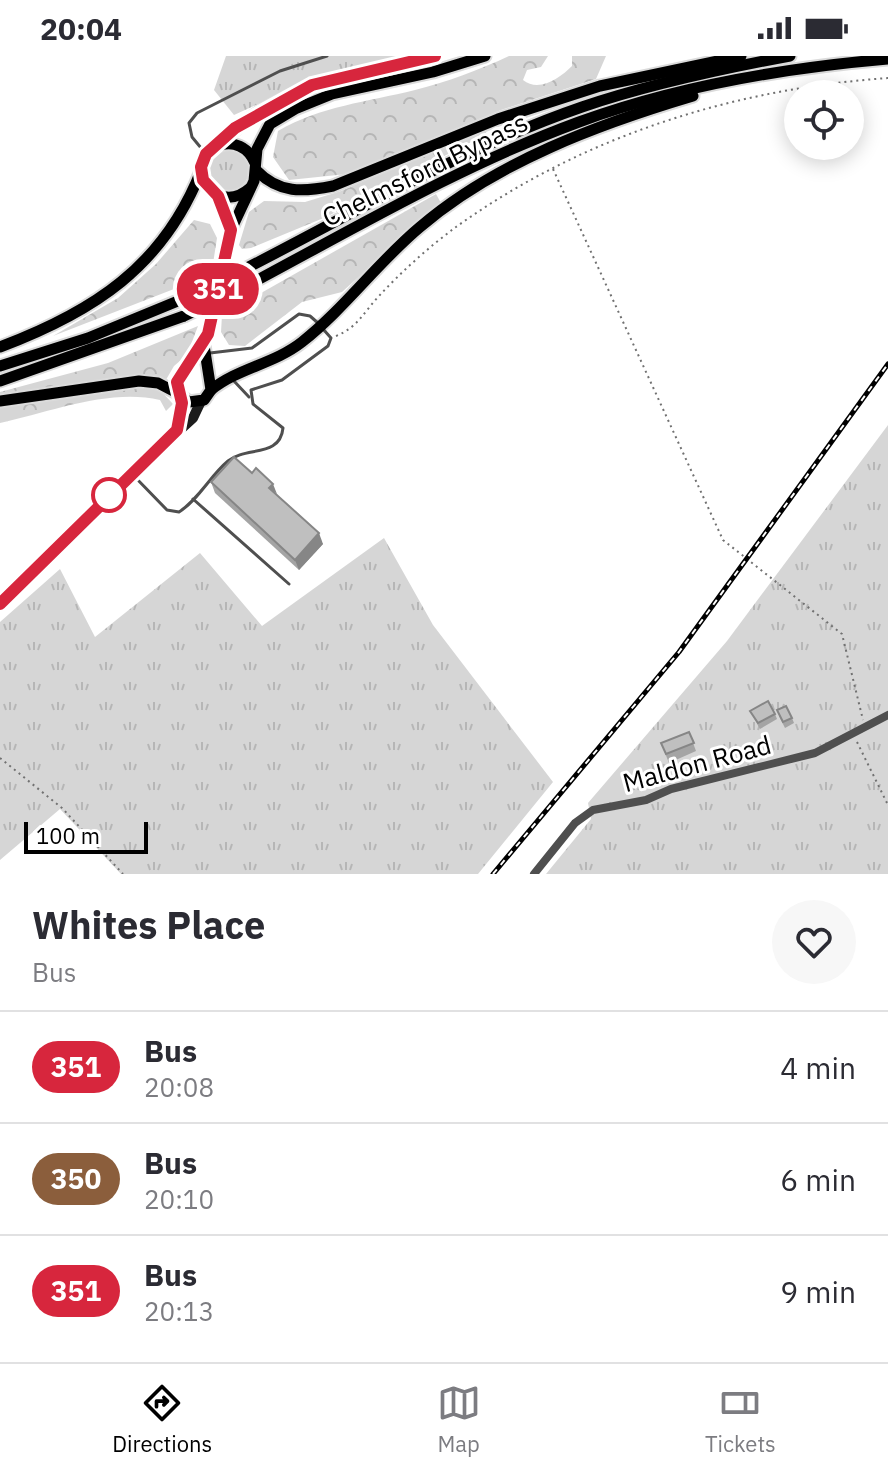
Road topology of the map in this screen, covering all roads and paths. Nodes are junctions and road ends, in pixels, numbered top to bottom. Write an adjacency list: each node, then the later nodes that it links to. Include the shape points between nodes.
1 (327, 56): 10 (lane, via 280,71 197,113 189,132)
2 (435, 56): 9 (highway, via 312,85 243,123)
3 (485, 56): 11 (highway, via 348,89 295,109 263,131)
4 (741, 56): 11 (highway, via 600,86 498,119 333,186 288,190)
5 (790, 56): 21 (highway, Chelmsford Bypass, bridge, via 666,82 545,121 412,181 190,296 88,338)
6 (888, 59): 7 (highway, Chelmsford Bypass)
7 (759, 76): 17 (highway, via 636,114 476,186 417,229); 25 (highway, Chelmsford Bypass, bridge, via 666,95 581,121 419,191 184,316)
8 (888, 78): 12 (path, via 827,82 752,96 647,126)
9 (220, 144): 10 (highway); 11 (highway, via 243,147)
10 (206, 154): 13 (highway)
11 (256, 167): 14 (highway)
12 (553, 169): 18 (path, via 454,228 378,296 355,329); 37 (path, via 723,540 842,634)
13 (201, 171): 15 (highway, via 207,188); 19 (highway, via 171,232 120,284 44,330)
14 (250, 188): 15 (highway, via 232,198); 16 (highway)
15 (218, 196): 16 (highway)
16 (231, 230): 20 (highway)
17 (320, 326): 18 (lane); 20 (lane, via 299,314 252,348 225,354); 24 (highway, via 288,354)
18 (331, 338): 28 (lane, via 328,346 282,380 251,390)
19 (0, 347)
20 (203, 350): 22 (highway); 23 (highway)
21 (0, 366)
22 (185, 371): 23 (highway); 27 (highway, via 177,382)
23 (207, 374): 26 (highway)
24 (231, 377): 26 (highway); 28 (lane)
25 (0, 381)
26 (211, 390): 30 (highway)
27 (180, 394): 29 (highway, via 163,384 139,381); 30 (highway, via 189,402); 31 (main road)
28 (250, 398): 33 (lane, via 283,428 282,437 273,447 229,459)
29 (0, 401)
30 (201, 401): 31 (main road, via 193,418)
31 (177, 430): 32 (main road)
32 (131, 473): 33 (lane, via 167,510 179,512); 35 (main road)
33 (193, 499): 34 (lane)
34 (289, 584)
35 (0, 604)
36 (888, 715): 37 (street, Maldon Road)
37 (866, 729): 38 (street, Maldon Road)
38 (854, 736): 40 (path); 42 (street, Maldon Road, via 775,765 593,810 575,823)
39 (0, 758): 41 (path, via 62,808)
40 (888, 805)
41 (123, 874)
42 (534, 874)

